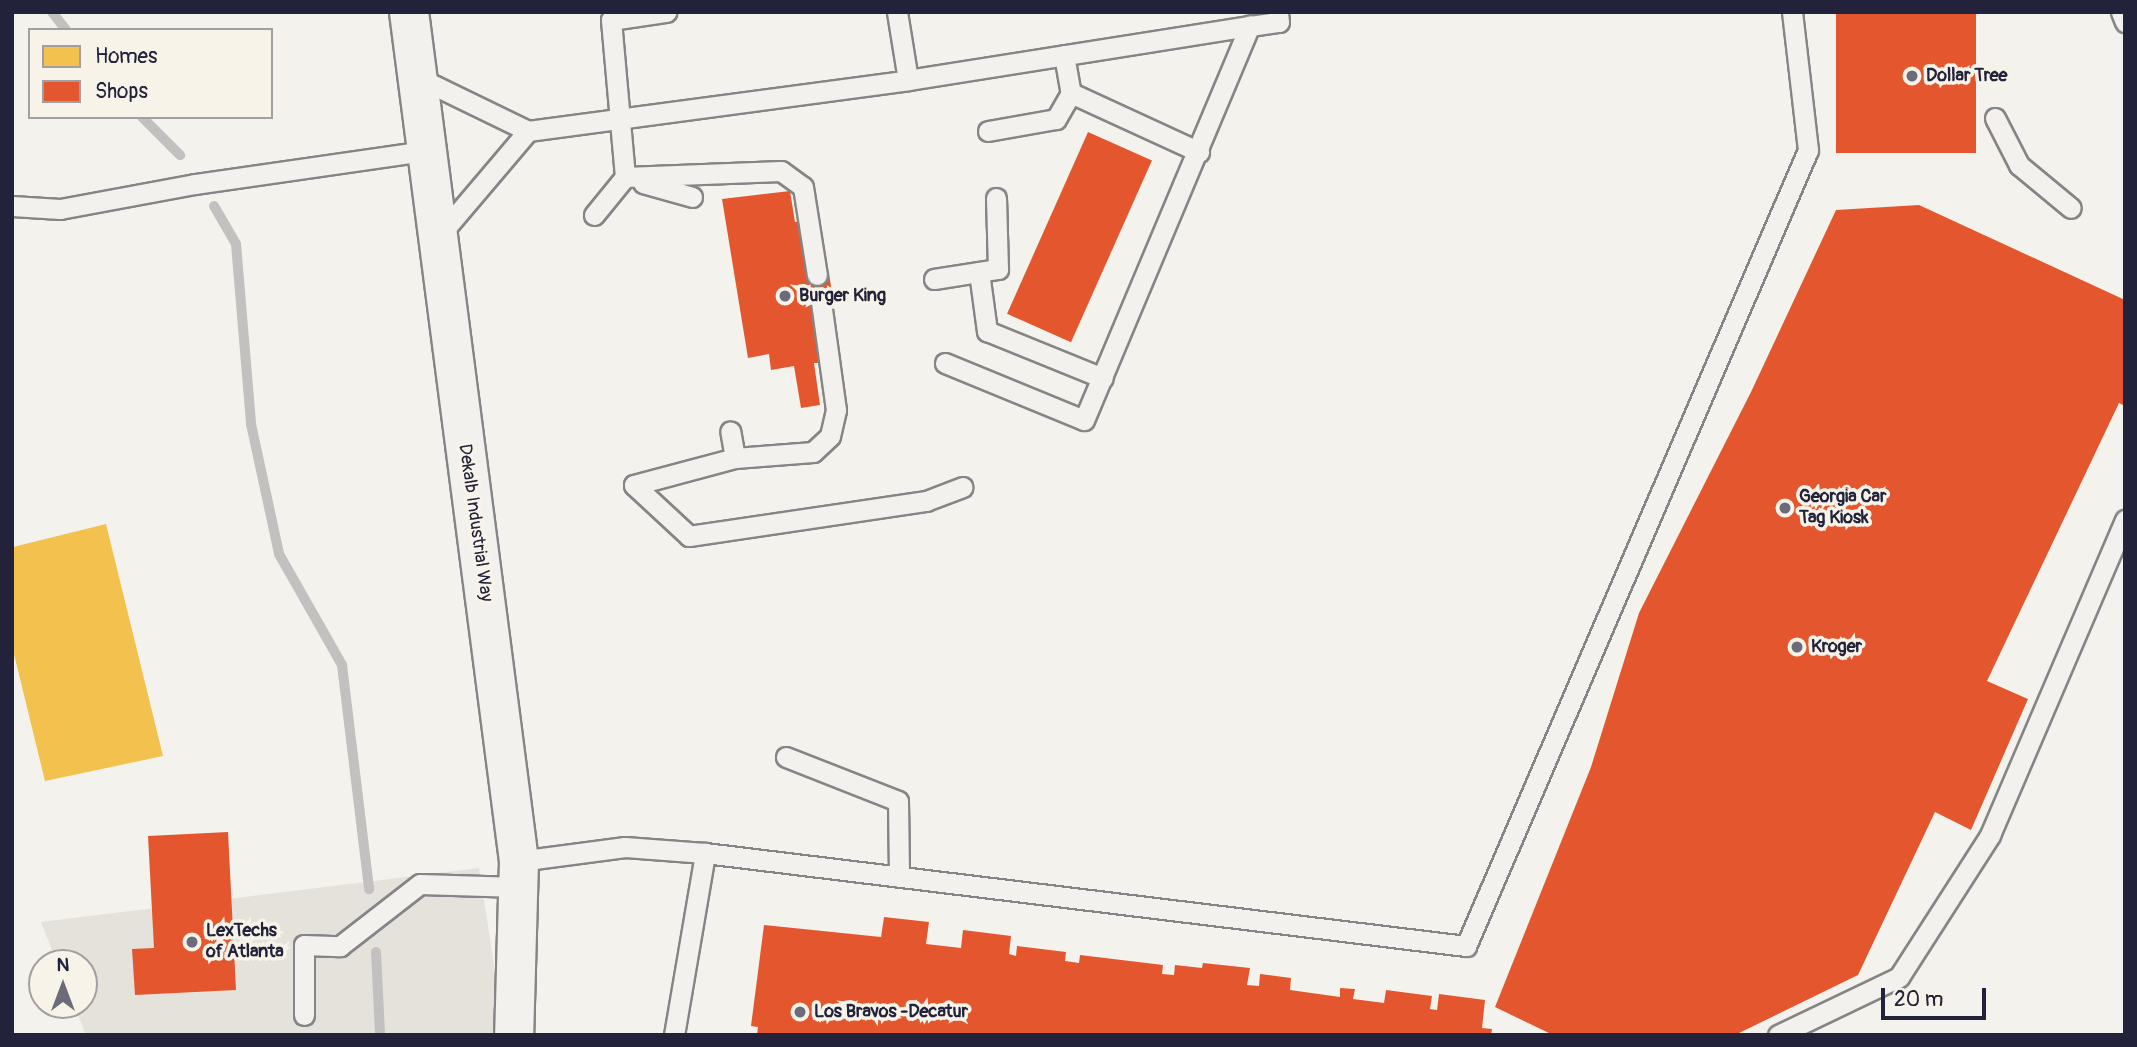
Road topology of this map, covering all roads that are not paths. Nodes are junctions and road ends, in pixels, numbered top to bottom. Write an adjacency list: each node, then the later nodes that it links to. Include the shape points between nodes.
1 (409, 12): 10 (main road, Dekalb Industrial Way)
2 (666, 12): 13 (lane, via 611,20)
3 (897, 12): 11 (lane)
4 (1278, 12): 8 (lane, via 1279,22)
5 (1793, 12): 39 (lane, via 1808,150 1466,946)
6 (2120, 12): 7 (lane)
7 (2125, 22)
8 (1250, 26): 9 (lane); 18 (lane)
9 (1064, 55): 11 (lane); 12 (lane)
10 (417, 77): 15 (lane); 17 (main road, Dekalb Industrial Way)
11 (908, 80): 13 (lane)
12 (1071, 93): 16 (lane, via 1056,119); 18 (lane)
13 (623, 116): 15 (lane); 19 (lane)
14 (1995, 118): 23 (lane, via 2019,165)
15 (528, 131): 25 (lane)
16 (988, 131)
17 (425, 151): 22 (lane, via 195,184 60,209); 25 (main road, Dekalb Industrial Way)
18 (1199, 152): 31 (lane)
19 (625, 177): 20 (lane); 24 (lane); 27 (lane, via 782,171 803,187)
20 (692, 197)
21 (996, 198): 26 (lane, via 998,269)
22 (12, 206)
23 (2071, 208)
24 (594, 215)
25 (437, 238): 38 (main road, Dekalb Industrial Way)
26 (979, 272): 28 (lane); 31 (lane, via 987,331)
27 (817, 275)
28 (934, 279)
29 (821, 302): 33 (lane, via 836,410 831,436 813,452)
30 (946, 363): 31 (lane, via 1084,420)
31 (1103, 378)
32 (730, 431): 33 (lane)
33 (735, 458): 34 (lane, via 634,485 689,536 926,501)
34 (962, 486)
35 (2125, 520): 43 (lane, via 1990,835 1899,977)
36 (786, 757): 39 (lane, via 898,801)
37 (705, 853): 38 (lane, via 625,848); 39 (lane); 42 (lane)
38 (519, 874): 40 (lane, via 420,884 340,946 304,944); 41 (main road, Dekalb Industrial Way)
39 (899, 877)
40 (304, 1015)
41 (514, 1035)
42 (674, 1035)
43 (1778, 1035)

